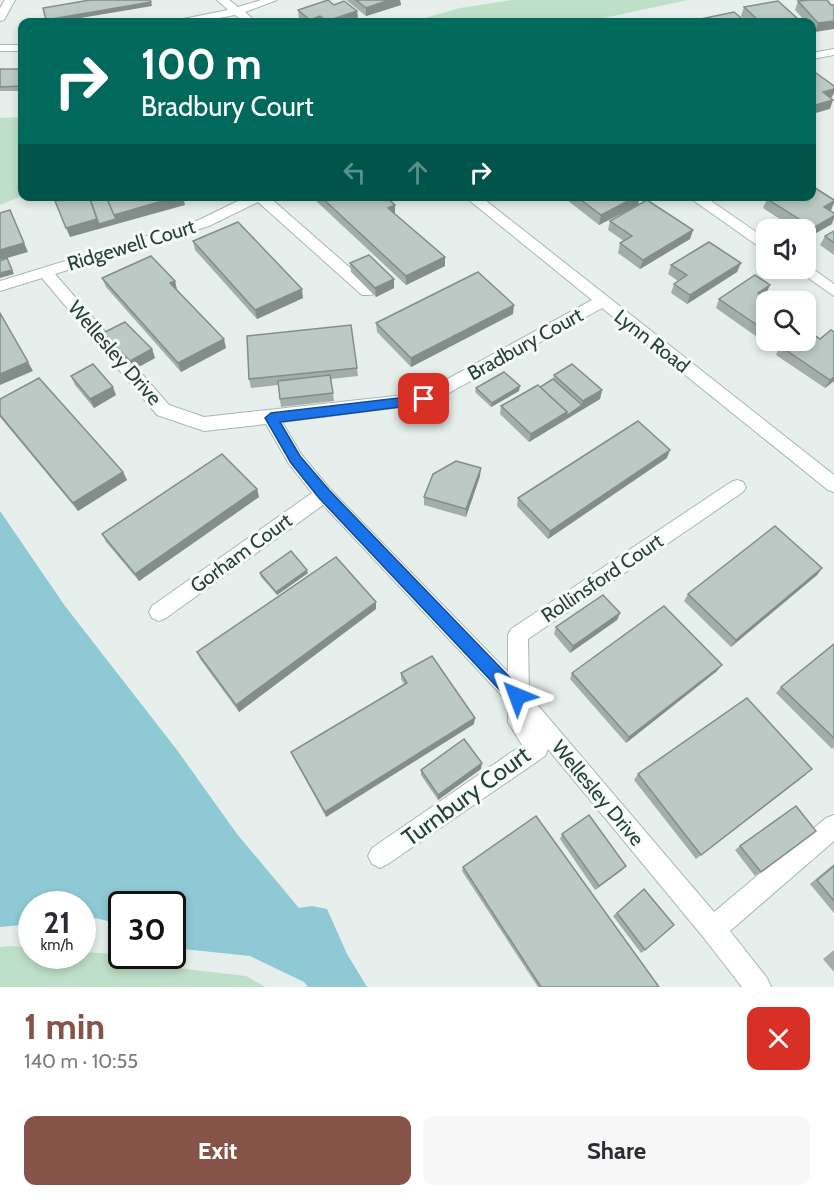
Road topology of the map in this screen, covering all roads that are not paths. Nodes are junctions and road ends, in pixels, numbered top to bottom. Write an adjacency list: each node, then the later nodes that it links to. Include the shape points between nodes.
1 (9, 0): 5 (street)
2 (222, 0): 4 (street)
3 (272, 0): 4 (street)
4 (237, 11): 6 (street); 7 (street)
5 (0, 18)
6 (203, 18)
7 (246, 18)
8 (0, 48): 9 (street)
9 (18, 48)
10 (834, 52): 11 (street)
11 (816, 55)
12 (251, 201): 17 (street, Ridgewell Court, via 204,223)
13 (265, 201): 20 (street)
14 (478, 201): 22 (street, Lynn Road)
15 (701, 201): 16 (street)
16 (756, 239)
17 (45, 272): 19 (street, Ridgewell Court); 23 (street, Wellesley Drive, via 163,410 204,424)
18 (816, 278): 21 (street)
19 (0, 286)
20 (367, 291)
21 (834, 291)
22 (603, 301): 23 (street, Bradbury Court, via 424,399); 24 (street, Lynn Road)
23 (271, 418): 26 (street, Wellesley Drive, via 295,459)
24 (834, 485)
25 (737, 487): 28 (street, Rollinsford Court, via 518,635)
26 (324, 494): 27 (street, Gorham Court); 28 (street, Wellesley Drive)
27 (159, 612)
28 (517, 696): 30 (street, Turnbury Court, via 519,722 537,748); 31 (street, Wellesley Drive)
29 (834, 826): 31 (street)
30 (380, 856)
31 (713, 929): 32 (street, Wellesley Drive)
32 (758, 987)

